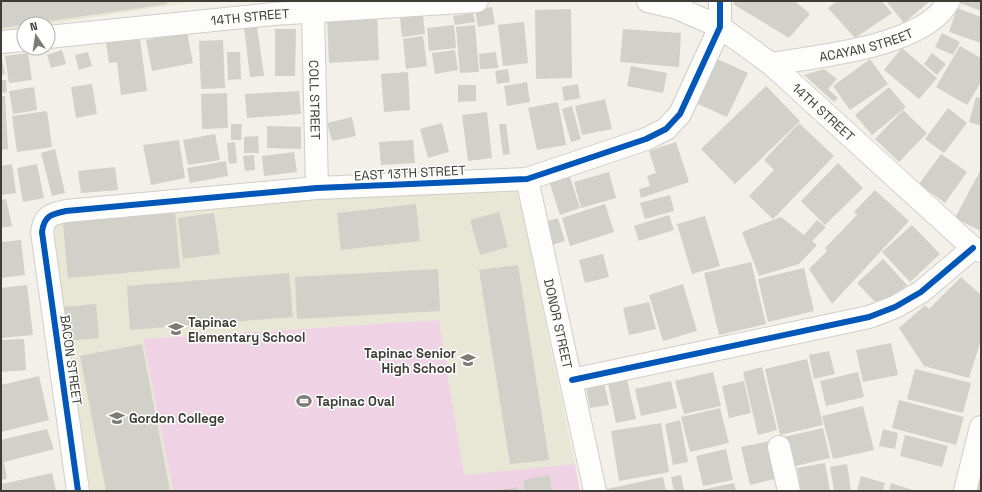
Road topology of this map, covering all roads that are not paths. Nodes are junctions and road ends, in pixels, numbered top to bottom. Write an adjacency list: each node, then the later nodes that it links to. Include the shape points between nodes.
1 (477, 1): 5 (street, 14TH STREET)
2 (648, 1): 6 (street, 14TH STREET, via 677,8)
3 (720, 1): 6 (street)
4 (949, 1): 10 (street, ACAYAN STREET, via 940,13 923,26 893,40)
5 (313, 11): 7 (street, 14TH STREET); 12 (street, COLL STREET)
6 (720, 27): 10 (street, 14TH STREET); 11 (street, EAST 13TH STREET, via 680,114 666,129 646,139)
7 (56, 36)
8 (16, 41): 9 (street)
9 (1, 42)
10 (771, 64): 14 (street, 14TH STREET)
11 (527, 179): 12 (street, EAST 13TH STREET); 15 (street, DONOR STREET)
12 (317, 188): 13 (street, EAST 13TH STREET, via 66,211 47,218 43,223)
13 (42, 232): 18 (street, BACON STREET)
14 (977, 250): 15 (street, via 921,292 895,307 869,317)
15 (572, 380): 19 (street, DONOR STREET)
16 (981, 427): 21 (street)
17 (779, 447): 20 (street)
18 (78, 491)
19 (595, 491)
20 (789, 491)
21 (965, 491)

